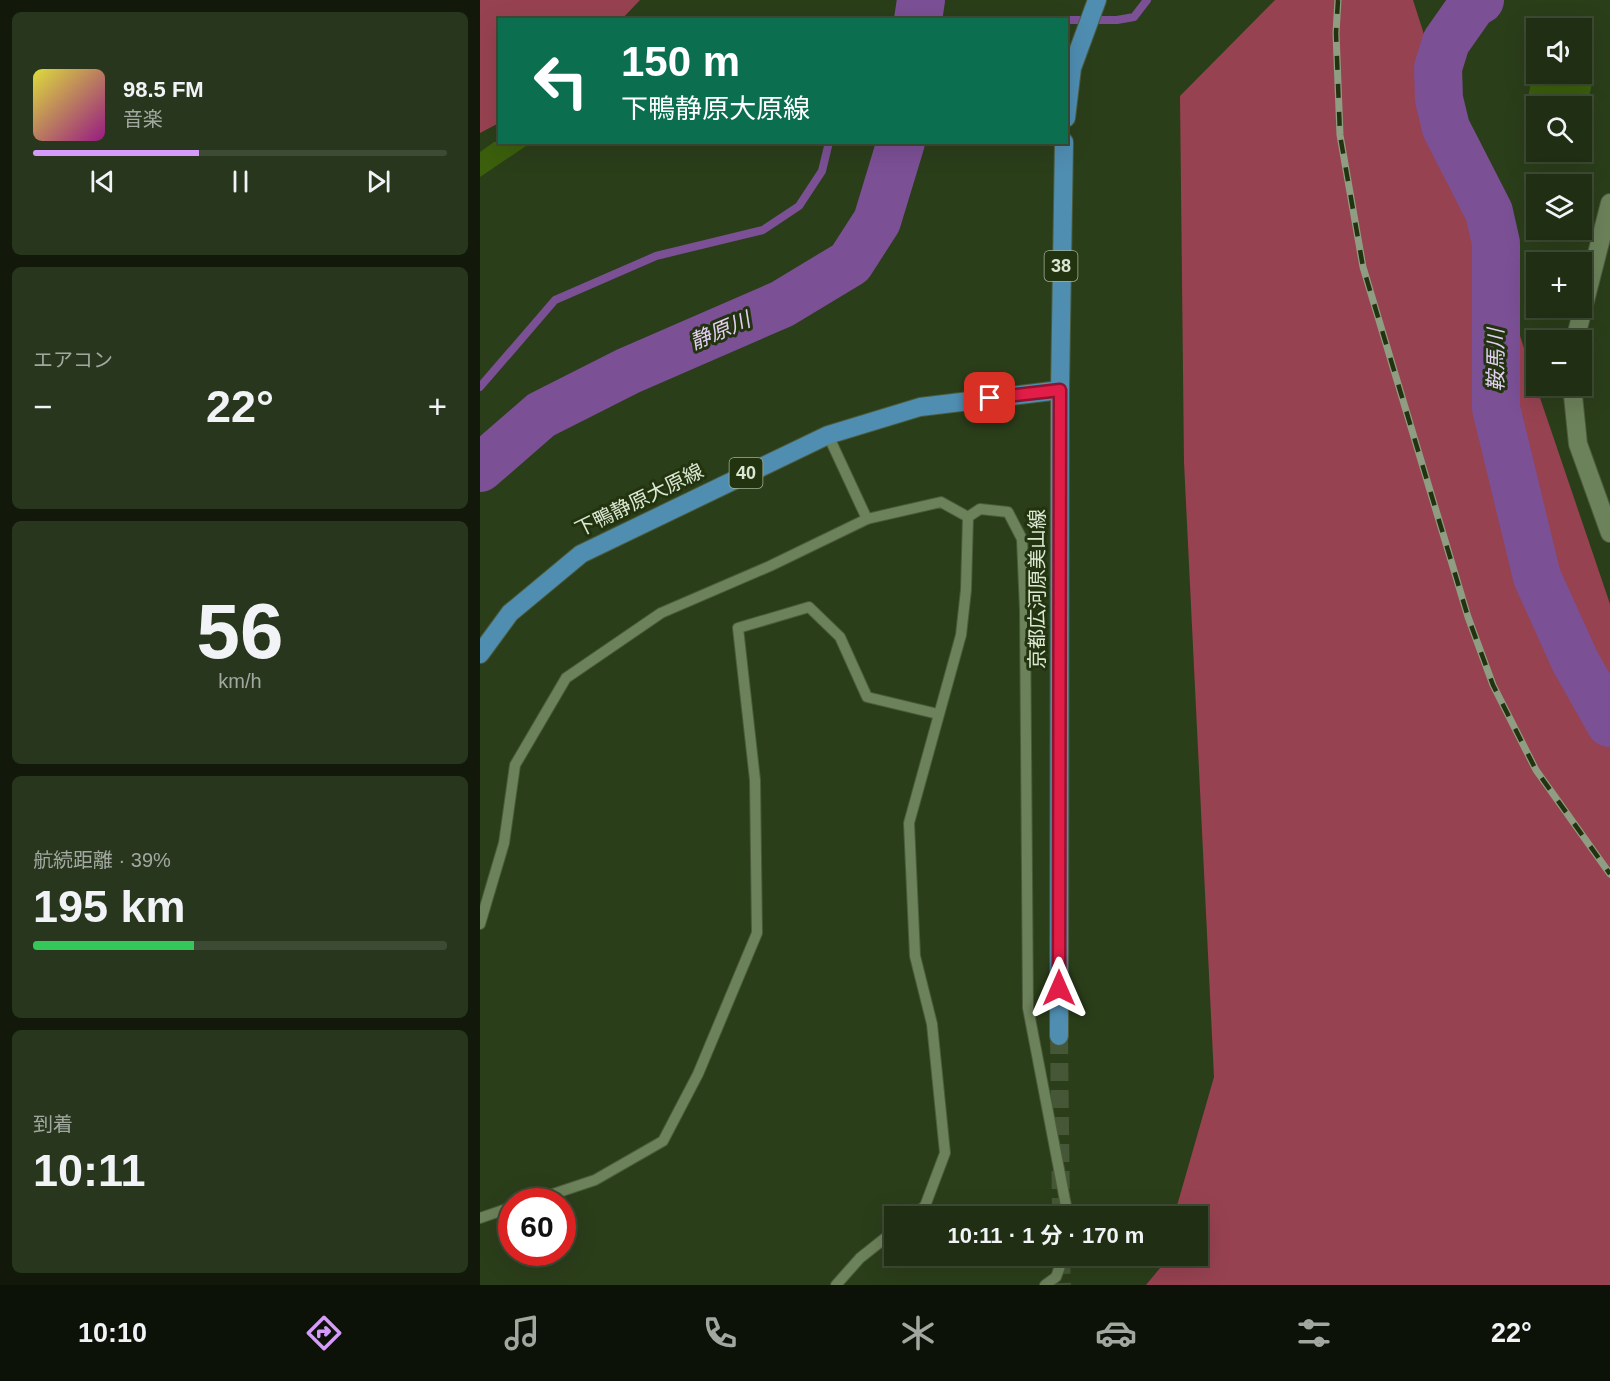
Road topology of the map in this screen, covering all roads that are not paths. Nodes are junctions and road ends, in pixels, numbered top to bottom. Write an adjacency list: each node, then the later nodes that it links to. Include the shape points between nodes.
1 (1097, 0): 2 (main road, via 1072,68)
2 (1068, 101)
3 (1064, 144): 6 (main road, 京都広河原美山線 / 38)
4 (1610, 203): 5 (street)
5 (1578, 330)
6 (1060, 390): 8 (main road, 下鴨静原大原線 / 40, via 921,407); 15 (main road, 京都広河原美山線 / 38)
7 (1573, 396): 11 (street, via 1578,444)
8 (828, 435): 10 (lane); 12 (main road, 下鴨静原大原線 / 40, via 580,554 510,613)
9 (968, 517): 10 (lane, via 941,502); 13 (lane, via 961,634); 18 (lane, via 980,508 1008,512 1022,539 1028,1008)
10 (867, 519): 14 (lane, via 661,613 566,678 515,765 504,843)
11 (1610, 533)
12 (480, 654)
13 (938, 714): 16 (lane, via 867,697 840,637 809,607 738,628 755,780 757,933 698,1074 663,1141 595,1180); 17 (lane, via 909,823 915,956 932,1024 945,1153)
14 (480, 924)
15 (1059, 1036)
16 (571, 1188)
17 (925, 1206)
18 (1066, 1206)
19 (498, 1212): 20 (lane)
20 (480, 1218)
21 (884, 1239): 23 (lane, via 860,1258)
22 (1060, 1266): 24 (lane, via 1056,1277)
23 (837, 1285)
24 (1045, 1285)

